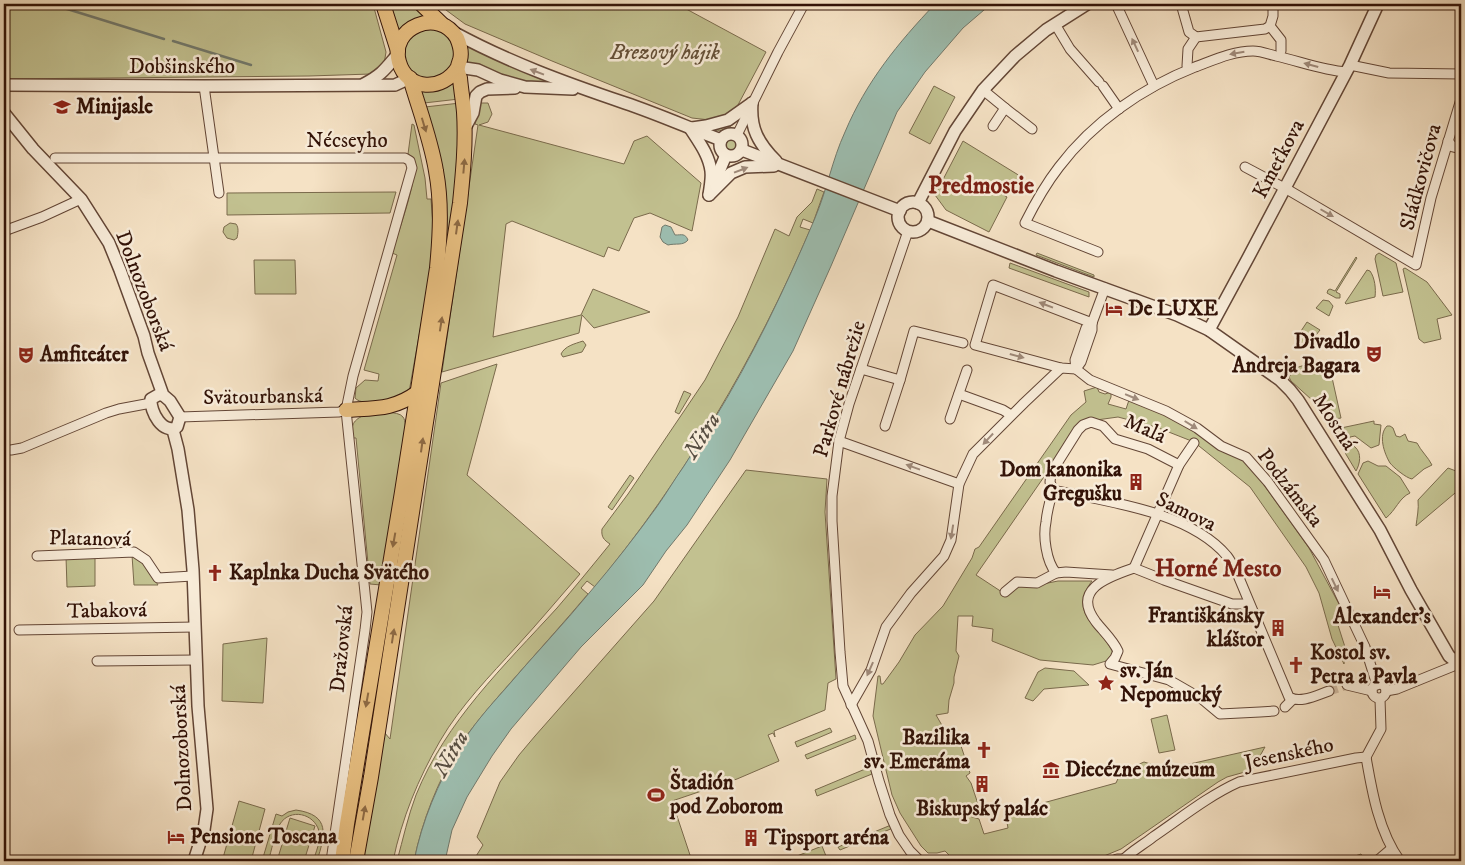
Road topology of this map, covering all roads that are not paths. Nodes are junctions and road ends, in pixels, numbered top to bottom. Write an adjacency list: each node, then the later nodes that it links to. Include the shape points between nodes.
1 (383, 4): 14 (main road)
2 (421, 4): 11 (main road)
3 (804, 4): 28 (street)
4 (1087, 4): 9 (street)
5 (1116, 4): 23 (street, one-way to 5)
6 (1180, 4): 12 (street, via 1189,32)
7 (1273, 4): 10 (street)
8 (1378, 4): 17 (street, Kmeťkova)
9 (1055, 24): 26 (street, via 1015,56); 30 (street, via 1070,49)
10 (1270, 26): 12 (street); 13 (street, via 1281,40)
11 (448, 29): 14 (main road, via 427,22 412,27 402,38); 16 (main road, via 457,38 460,49); 25 (street, one-way to 11, via 501,57)
12 (1196, 37): 15 (street, via 1188,49)
13 (1281, 51)
14 (398, 52): 19 (main road, via 401,68); 21 (street, Dobšinského, via 380,76)
15 (1187, 66)
16 (458, 67): 19 (main road, via 451,77 438,84 424,84); 24 (street, via 478,70); 33 (main road)
17 (1348, 68): 18 (street, via 1389,73); 23 (street, one-way to 23, via 1330,70 1255,51 1236,52); 46 (street, Kmeťkova)
18 (1461, 74)
19 (410, 78): 21 (street, Dobšinského, via 396,85); 64 (main road, one-way to 64, via 425,124 438,184 440,224)
20 (4, 85): 22 (street, Dobšinského)
21 (361, 85): 22 (street, Dobšinského)
22 (204, 86): 43 (street)
23 (1154, 86): 30 (street)
24 (525, 87): 25 (street); 33 (street, via 480,92)
25 (582, 89): 34 (street)
26 (983, 90): 29 (street); 50 (street, via 955,131)
27 (1461, 99): 38 (street, Sládkovičova)
28 (752, 103): 34 (street, via 728,120); 36 (street); 44 (street, via 751,117 758,140)
29 (1005, 108): 32 (street); 35 (street)
30 (1119, 109): 55 (street, via 1093,129 1058,168 1025,223)
31 (4, 113): 49 (street, Dolnozoborská)
32 (993, 126)
33 (465, 128): 64 (main road, one-way to 33, via 460,203)
34 (690, 128): 37 (street); 48 (street, via 706,153 711,172)
35 (1032, 129)
36 (737, 135): 37 (street, via 728,134); 40 (street, via 742,142)
37 (721, 140): 41 (street, via 720,148)
38 (1448, 141): 39 (street); 46 (street, Sládkovičova, one-way to 38, via 1416,265)
39 (1461, 149)
40 (742, 150): 41 (street, via 733,157); 44 (street)
41 (726, 155): 48 (street)
42 (55, 158): 43 (street, Nécseyho)
43 (214, 158): 47 (street); 71 (street, Nécseyho, via 405,158 410,161 412,168)
44 (781, 166): 48 (street, one-way to 44, via 731,173 745,167); 51 (street)
45 (1245, 167): 46 (street)
46 (1284, 188): 58 (street, Kmeťkova)
47 (220, 193)
48 (709, 195)
49 (81, 199): 53 (street); 68 (street, Dolnozoborská, via 109,243)
50 (918, 203): 51 (street, via 908,203); 52 (street, via 926,209)
51 (900, 210): 54 (street, via 900,223)
52 (928, 221): 54 (street, via 921,230); 56 (street, Mostná)
53 (4, 231)
54 (908, 231): 61 (street, Parkové nábrežie)
55 (1098, 252)
56 (1105, 288): 57 (street); 58 (street, Mostná)
57 (1092, 323): 60 (street, Podzámska, one-way to 60, via 994,285 975,345); 62 (street)
58 (1209, 330): 96 (street, Mostná, via 1290,390 1380,530 1449,656)
59 (963, 343): 65 (street, via 914,331)
60 (1061, 368): 62 (street, Podzámska); 72 (street)
61 (861, 369): 65 (street); 78 (street, Parkové nábrežie)
62 (1076, 369): 98 (street, Podzámska, one-way to 98, via 1090,380 1166,411 1221,446 1246,457 1324,560 1365,647)
63 (966, 370): 67 (street)
64 (429, 378): 66 (main road); 111 (main road, one-way to 64)
65 (900, 380): 75 (street)
66 (418, 392): 70 (main road); 76 (main road)
67 (959, 394): 72 (street); 74 (street)
68 (163, 396): 69 (street, via 154,396); 73 (street, Dolnozoborská)
69 (151, 403): 77 (street, via 162,425); 80 (street, via 119,409 22,448)
70 (392, 406): 71 (main road); 76 (main road, via 404,414)
71 (346, 410): 73 (street, Svätourbanská); 109 (street, Dražovská, via 366,612)
72 (1011, 415): 82 (street, one-way to 82, via 974,454)
73 (180, 416): 77 (street)
74 (950, 419)
75 (885, 426)
76 (412, 427): 110 (main road, one-way to 110)
77 (173, 430): 88 (street, Dolnozoborská, via 188,510)
78 (839, 441): 82 (street, one-way to 78); 102 (street, Parkové nábrežie, via 832,521 842,679)
79 (1194, 444): 81 (street)
80 (4, 450)
81 (1180, 465): 83 (street, Malá, via 1148,449 1115,439 1103,426 1091,422 1078,430 1051,473); 84 (street)
82 (959, 484): 102 (street, one-way to 102, via 951,540 944,556 910,593 886,626 871,670)
83 (1053, 490): 84 (street, Samova); 87 (street, via 1045,536 1052,569)
84 (1158, 513): 86 (street); 91 (street, Samova, via 1212,542 1228,558)
85 (36, 556): 88 (street, Platanová, via 134,552 146,560 158,578)
86 (1134, 568): 89 (street); 91 (street, via 1232,604)
87 (1056, 573): 89 (street); 90 (street, via 1037,583 1017,582)
88 (193, 576): 92 (street, Dolnozoborská)
89 (1112, 576): 104 (street, via 1098,584 1088,598 1096,622 1118,651 1110,664 1169,680 1220,714)
90 (1005, 592)
91 (1249, 604): 101 (street, Samova, via 1287,693)
92 (196, 627): 93 (street, Tabaková); 94 (street, Dolnozoborská)
93 (18, 630)
94 (196, 660): 95 (street, Dolnozoborská); 108 (street, Dolnozoborská, via 207,809)
95 (97, 661)
96 (1461, 664): 100 (street)
97 (1347, 685): 98 (street)
98 (1374, 688): 100 (street, via 1374,696)
99 (1329, 691): 101 (street)
100 (1383, 695): 105 (street, via 1382,729)
101 (1293, 699): 103 (street)
102 (851, 705): 112 (street, via 868,741 890,815 899,835)
103 (1285, 707)
104 (1274, 710)
105 (1366, 757): 106 (street); 107 (street, Jesenského, via 1240,782 1225,788)
106 (1391, 849): 114 (street); 115 (street)
107 (1123, 860): 113 (street, Jesenského)
108 (194, 861)
109 (331, 861)
110 (342, 861)
111 (356, 861)
112 (920, 861)
113 (1112, 861)
114 (1376, 861)
115 (1400, 861)

